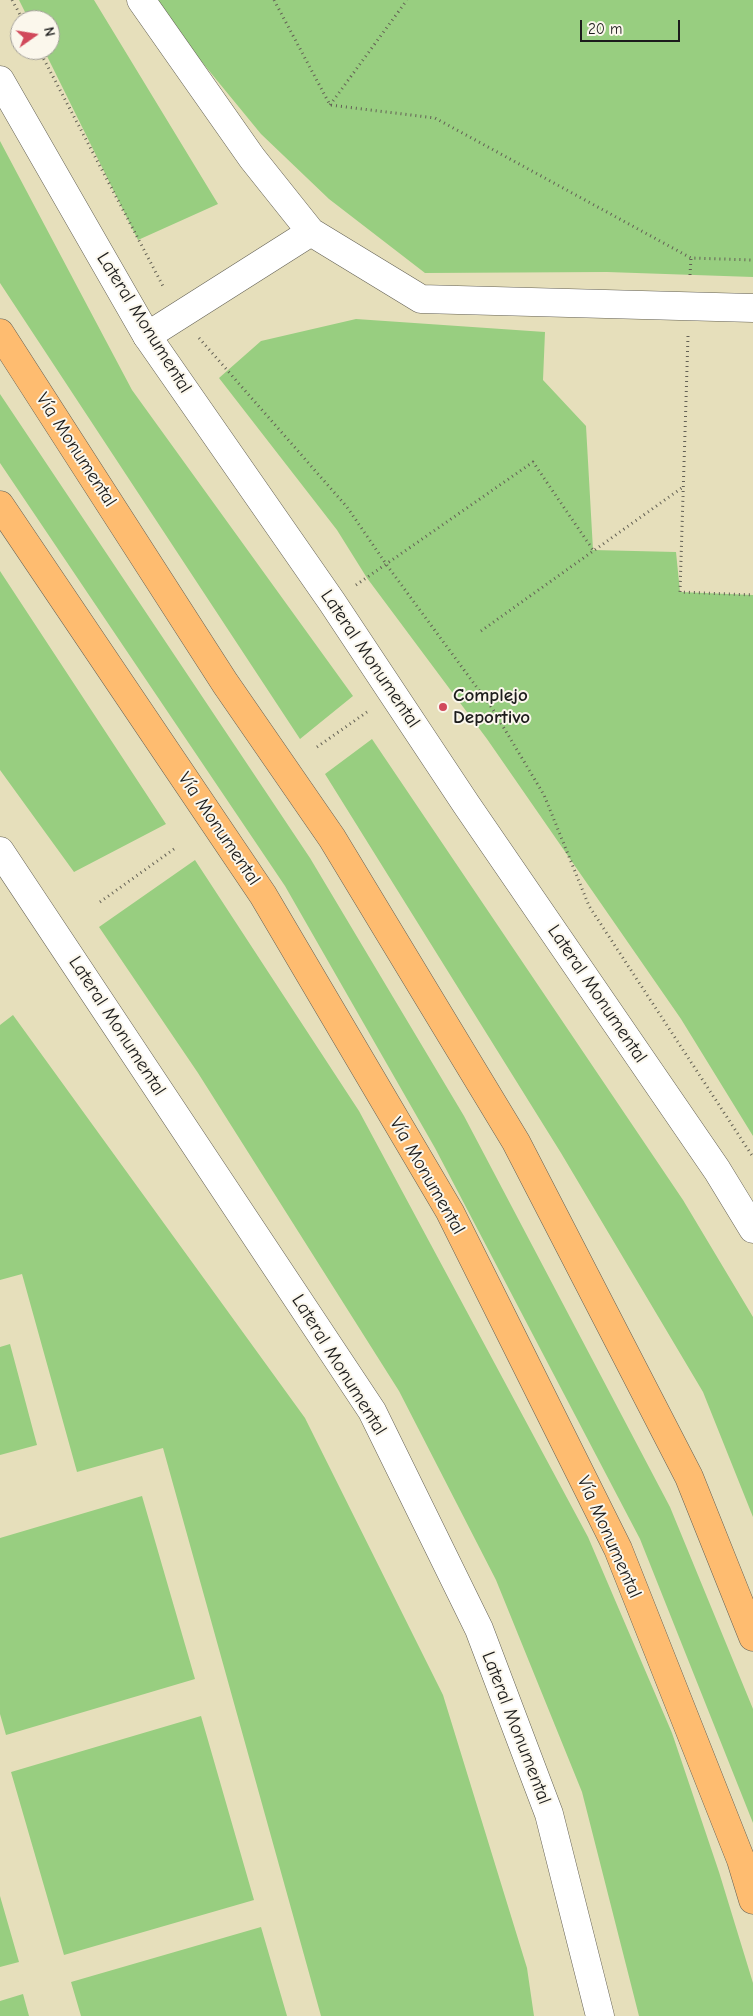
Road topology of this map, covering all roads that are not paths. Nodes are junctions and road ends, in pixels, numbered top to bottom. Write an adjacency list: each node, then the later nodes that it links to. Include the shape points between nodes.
1 (141, 0): 3 (street, via 252,158)
2 (0, 80): 6 (street, Lateral Monumental)
3 (311, 232): 4 (street, via 421,300); 6 (street)
4 (753, 308)
5 (0, 333): 10 (highway, Vía Monumental, via 225,683 332,838 516,1142 689,1477)
6 (147, 336): 9 (street, Lateral Monumental, via 332,602 717,1170)
7 (0, 505): 11 (highway, Vía Monumental, via 263,895 450,1212 618,1549 741,1860)
8 (0, 851): 12 (street, Lateral Monumental, via 372,1411 479,1629 549,1814)
9 (753, 1229)
10 (753, 1637)
11 (753, 1900)
12 (600, 2016)

